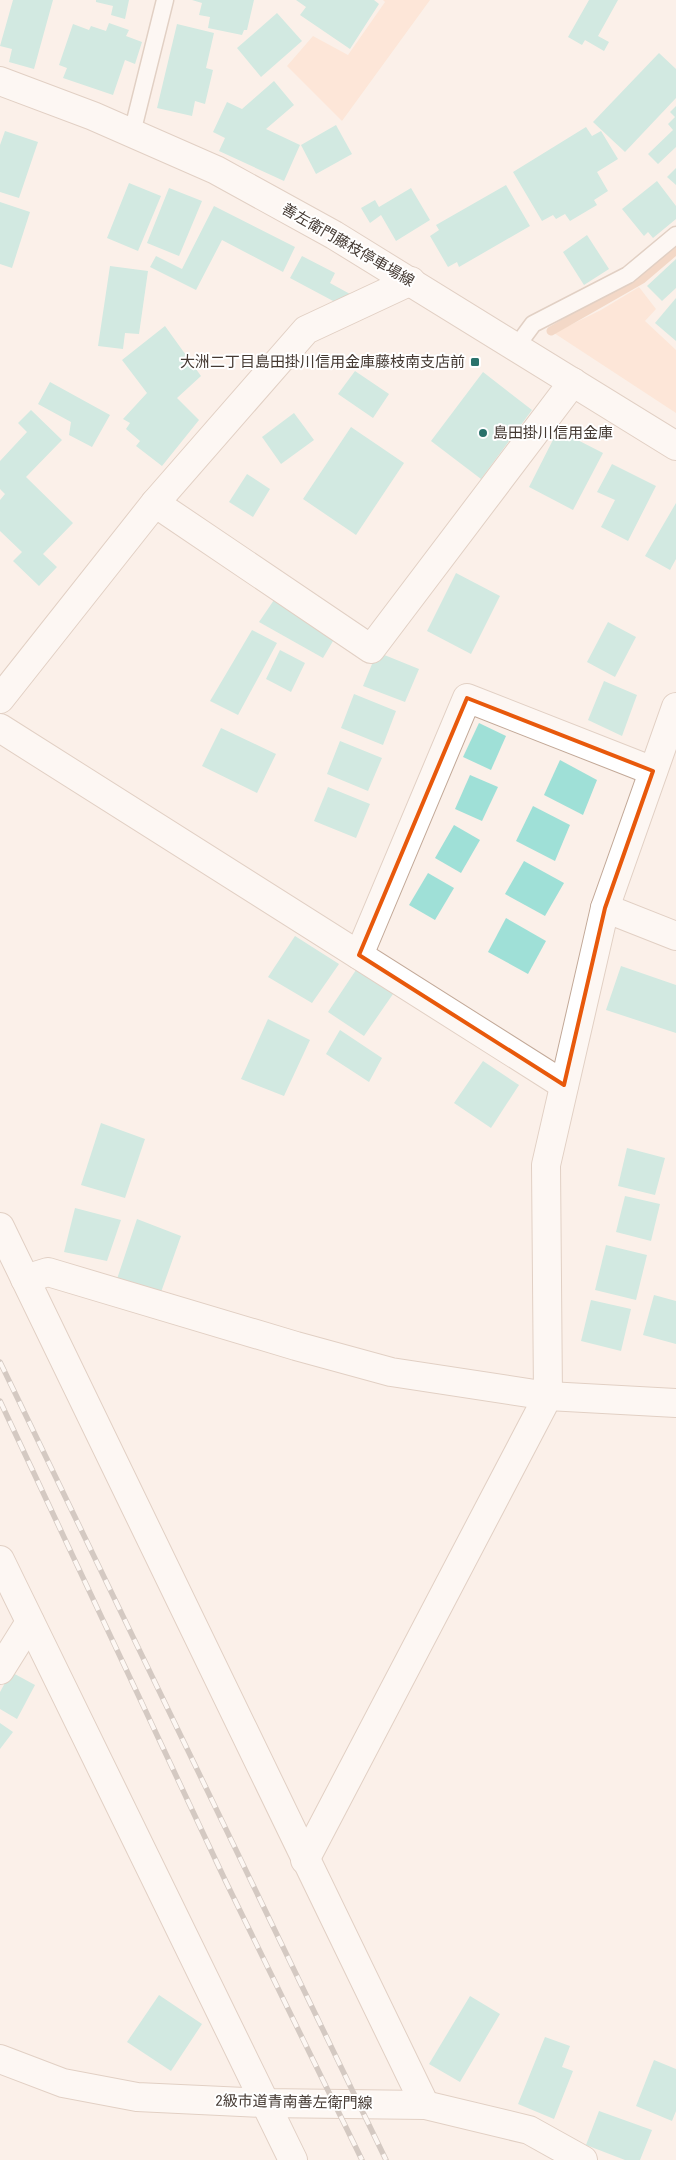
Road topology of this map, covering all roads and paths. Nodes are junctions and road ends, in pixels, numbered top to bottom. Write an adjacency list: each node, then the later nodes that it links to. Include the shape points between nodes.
1 (165, 0): 3 (lane)
2 (0, 81): 3 (street, 善左衛門藤枝停車場線)
3 (132, 133): 5 (street, 善左衛門藤枝停車場線, via 216,170)
4 (676, 235): 6 (lane, via 628,275 533,324)
5 (411, 281): 6 (street, 善左衛門藤枝停車場線); 9 (street, via 306,330)
6 (516, 346): 7 (street, 善左衛門藤枝停車場線)
7 (573, 382): 8 (street, 善左衛門藤枝停車場線); 9 (street, via 371,649)
8 (676, 446)
9 (155, 503): 10 (street)
10 (0, 699)
11 (676, 707): 13 (street)
12 (0, 728): 16 (street)
13 (653, 771): 14 (street); 16 (street, via 466,698)
14 (605, 908): 15 (street); 17 (street)
15 (676, 936)
16 (359, 955): 17 (street)
17 (564, 1085): 20 (street, via 546,1165)
18 (0, 1227): 19 (street)
19 (25, 1279): 20 (street, via 48,1272 392,1372); 25 (street)
20 (548, 1396): 21 (street); 25 (street)
21 (676, 1403)
22 (0, 1560): 23 (street)
23 (30, 1622): 24 (street); 27 (street)
24 (0, 1670)
25 (305, 1860): 28 (street)
26 (0, 2059): 27 (street, 2級市道青南善左衛門線, via 63,2083 137,2097)
27 (264, 2103): 28 (street, 2級市道青南善左衛門線); 29 (street)
28 (425, 2105): 30 (street, 2級市道青南善左衛門線, via 529,2130)
29 (292, 2160)
30 (583, 2160)

